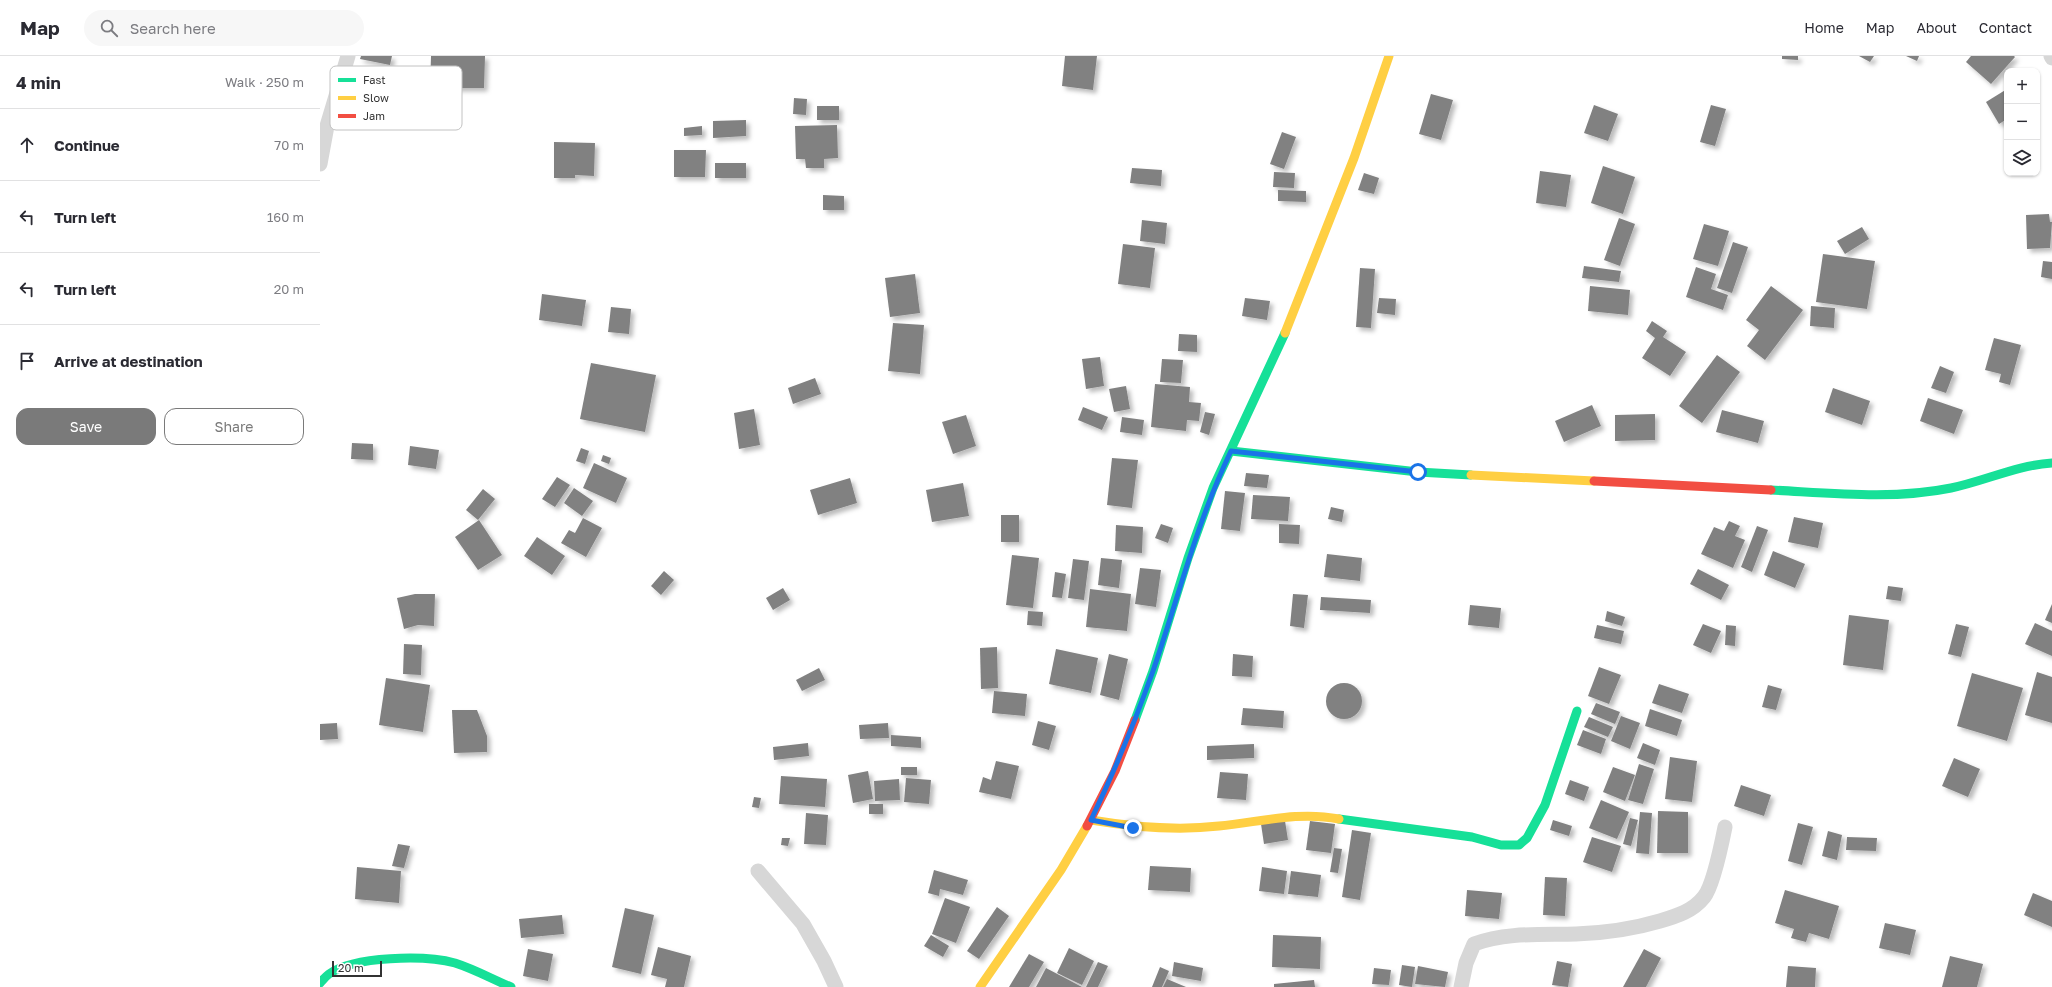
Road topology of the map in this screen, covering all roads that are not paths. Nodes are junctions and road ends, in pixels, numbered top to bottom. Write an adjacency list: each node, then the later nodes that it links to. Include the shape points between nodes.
1 (348, 56): 3 (street)
2 (1389, 56): 6 (street, via 1354,158 1286,331)
3 (345, 66)
4 (330, 116): 5 (street)
5 (320, 164)
6 (1231, 451): 7 (street, via 1418,472 1823,493 1896,494 1951,488 2037,464); 9 (street, via 1213,488 1188,558 1153,671 1115,770)
7 (2052, 463)
8 (1577, 711): 9 (street, via 1564,754 1539,819 1527,840 1519,845 1507,846 1472,838 1317,815 1171,829 1133,828)
9 (1091, 820): 15 (street, via 1061,870)
10 (1725, 827): 16 (street, via 1705,896 1683,915 1635,928 1483,940 1474,944 1469,953)
11 (758, 871): 14 (street, via 803,924)
12 (320, 983): 13 (street, via 333,971 368,962 406,959 447,962)
13 (511, 987)
14 (836, 987)
15 (980, 987)
16 (1461, 987)

